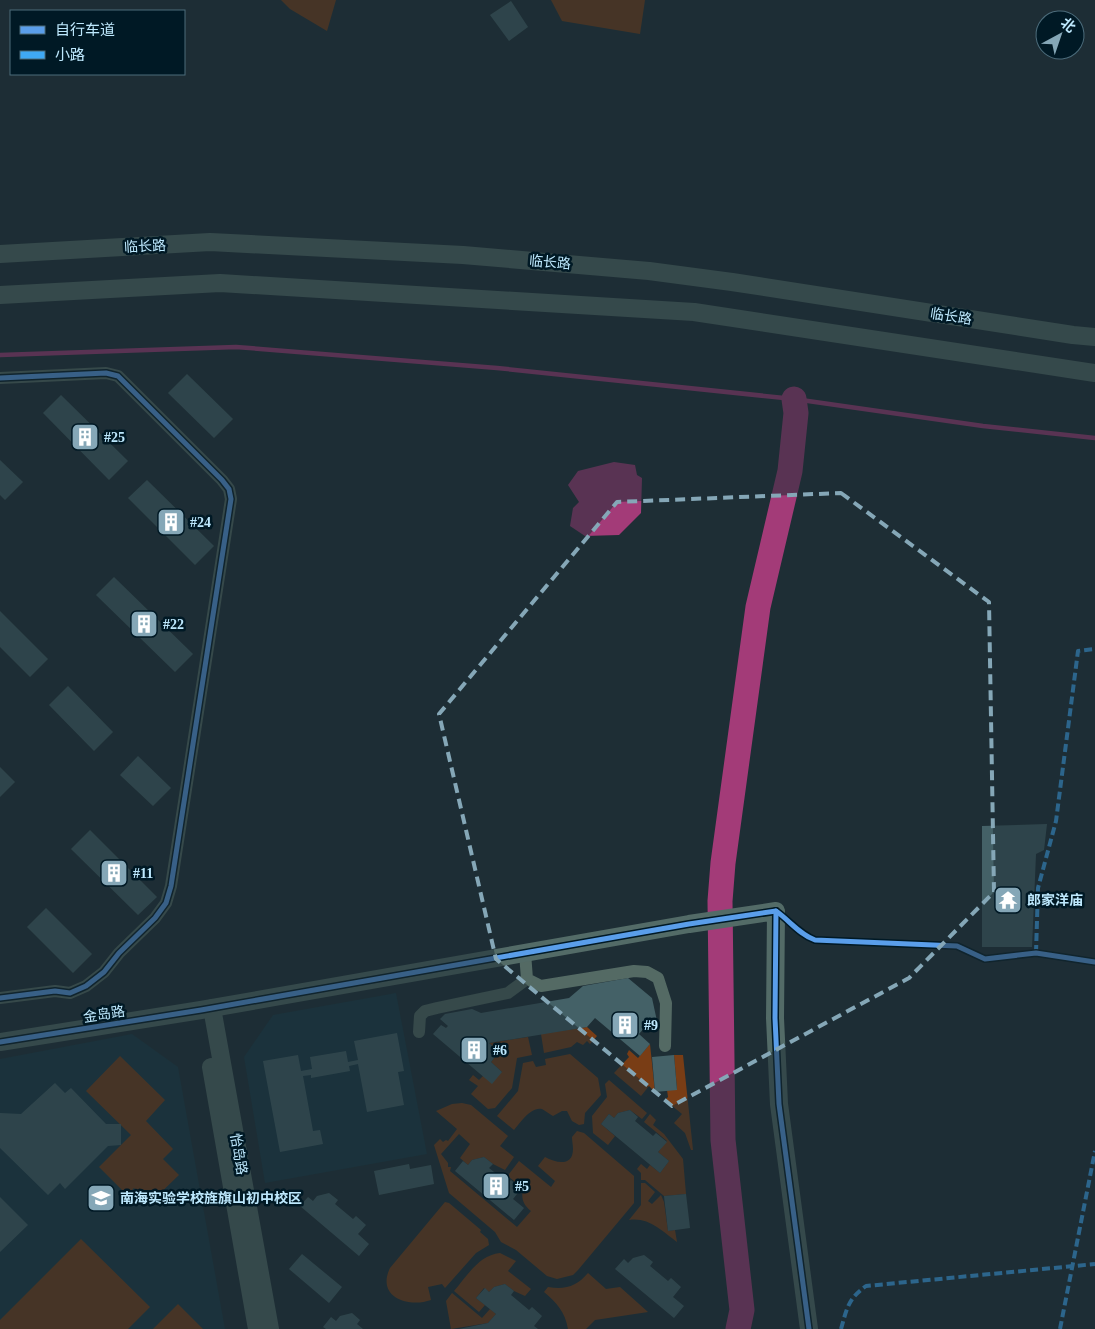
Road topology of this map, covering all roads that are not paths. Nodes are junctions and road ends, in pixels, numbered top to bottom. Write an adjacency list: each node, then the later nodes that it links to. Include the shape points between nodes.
1 (0, 254): 3 (main road, 临长路, via 210,242 463,255 649,271)
2 (0, 295): 4 (main road, via 220,282 694,312)
3 (1095, 337)
4 (1095, 373)
5 (0, 378): 8 (street, via 106,373 118,376 222,480 229,488 231,499 166,903 104,972 86,986 70,993 55,991)
6 (525, 953): 7 (street); 9 (main road, 金岛路); 15 (main road, 金岛路, via 776,911 775,1018 779,1104)
7 (527, 979): 10 (street, via 508,994 425,1011 420,1016); 12 (street, via 541,986 634,971 648,972 658,978 666,1003)
8 (0, 998)
9 (207, 1009): 11 (main road, 金岛路); 13 (main road); 14 (main road, 怡岛路)
10 (419, 1032)
11 (0, 1042)
12 (665, 1046)
13 (256, 1329)
14 (270, 1329)
15 (809, 1329)

